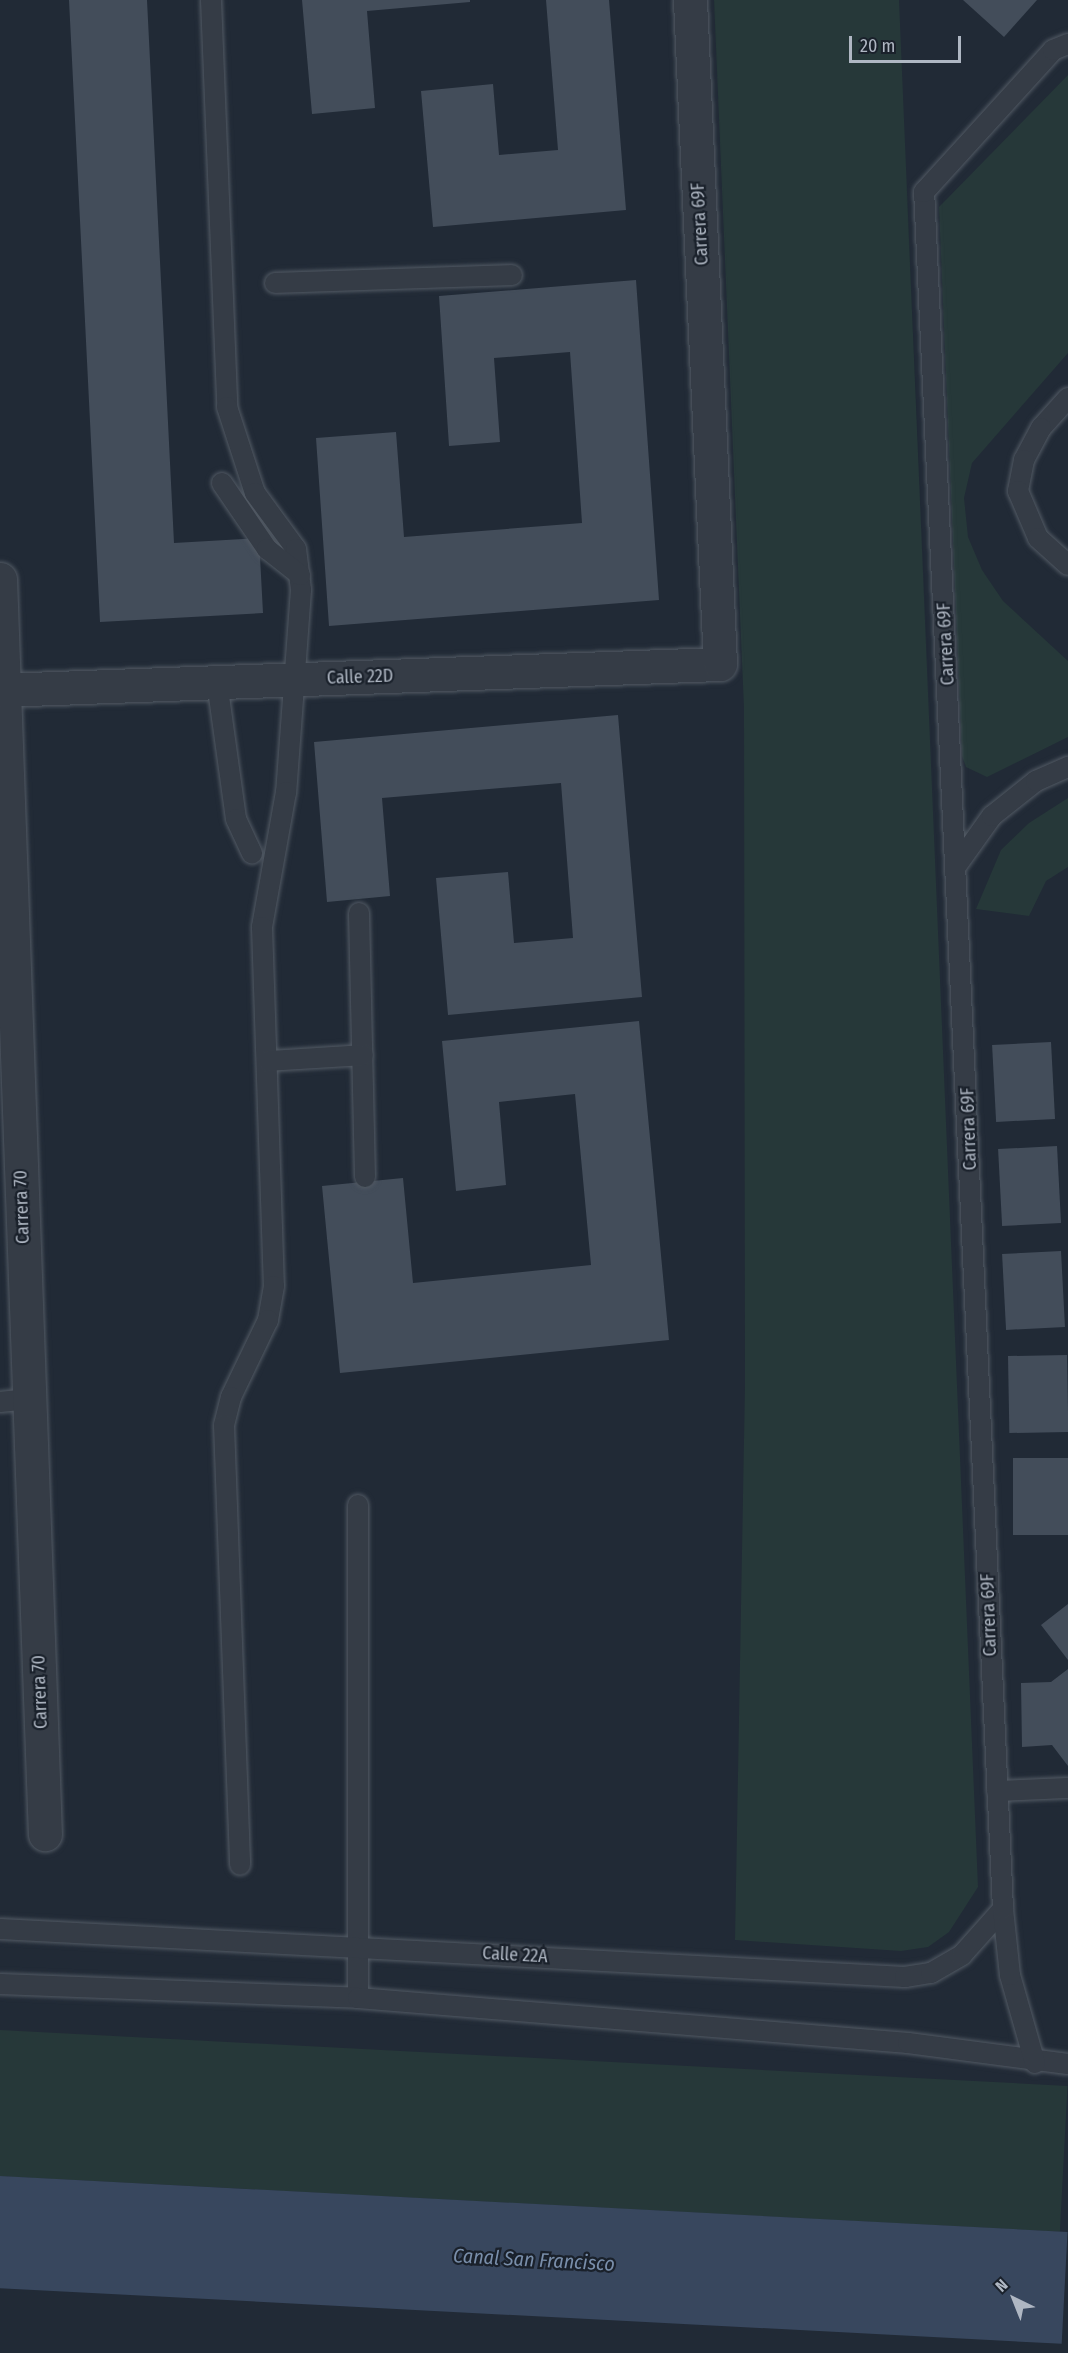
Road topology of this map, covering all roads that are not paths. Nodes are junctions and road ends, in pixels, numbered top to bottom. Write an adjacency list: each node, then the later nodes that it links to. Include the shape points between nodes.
1 (211, 0): 9 (lane, via 227,406 242,464 296,549)
2 (690, 0): 11 (street, Carrera 69F)
3 (1068, 44): 18 (lane, Carrera 69F, via 1053,50 924,192)
4 (512, 275): 5 (lane)
5 (275, 283)
6 (1068, 398): 8 (lane, via 1041,428 1024,460 1018,491 1038,538)
7 (222, 483): 9 (lane, via 267,549)
8 (1068, 565)
9 (300, 575): 12 (lane)
10 (0, 579): 14 (street, Carrera 70)
11 (720, 664): 12 (street, Calle 22D)
12 (291, 680): 13 (street, Calle 22D); 21 (lane, via 286,792 262,927)
13 (217, 682): 14 (street, Calle 22D); 17 (lane, via 236,819)
14 (2, 690): 15 (street, Carrera 70)
15 (3, 749): 23 (street, Carrera 70)
16 (1068, 767): 18 (lane, via 1036,781 992,816)
17 (252, 853)
18 (957, 865): 26 (lane, Carrera 69F)
19 (359, 913): 20 (lane)
20 (363, 1054): 21 (lane); 22 (lane)
21 (268, 1061): 28 (lane, via 274,1286 268,1320 231,1397 223,1445)
22 (365, 1177)
23 (15, 1400): 27 (street, Carrera 70)
24 (358, 1505): 31 (lane)
25 (1068, 1788): 26 (lane)
26 (997, 1791): 29 (lane, Carrera 69F)
27 (45, 1834)
28 (240, 1865)
29 (1003, 1909): 31 (lane, Calle 22A, via 962,1955 932,1973 905,1977); 34 (lane, Carrera 69F, via 1010,1975)
30 (0, 1929): 31 (lane, Calle 22A)
31 (361, 1946): 33 (lane)
32 (0, 1984): 33 (lane)
33 (358, 1998): 34 (lane, via 908,2043)
34 (1035, 2063): 35 (lane)
35 (1068, 2064)

